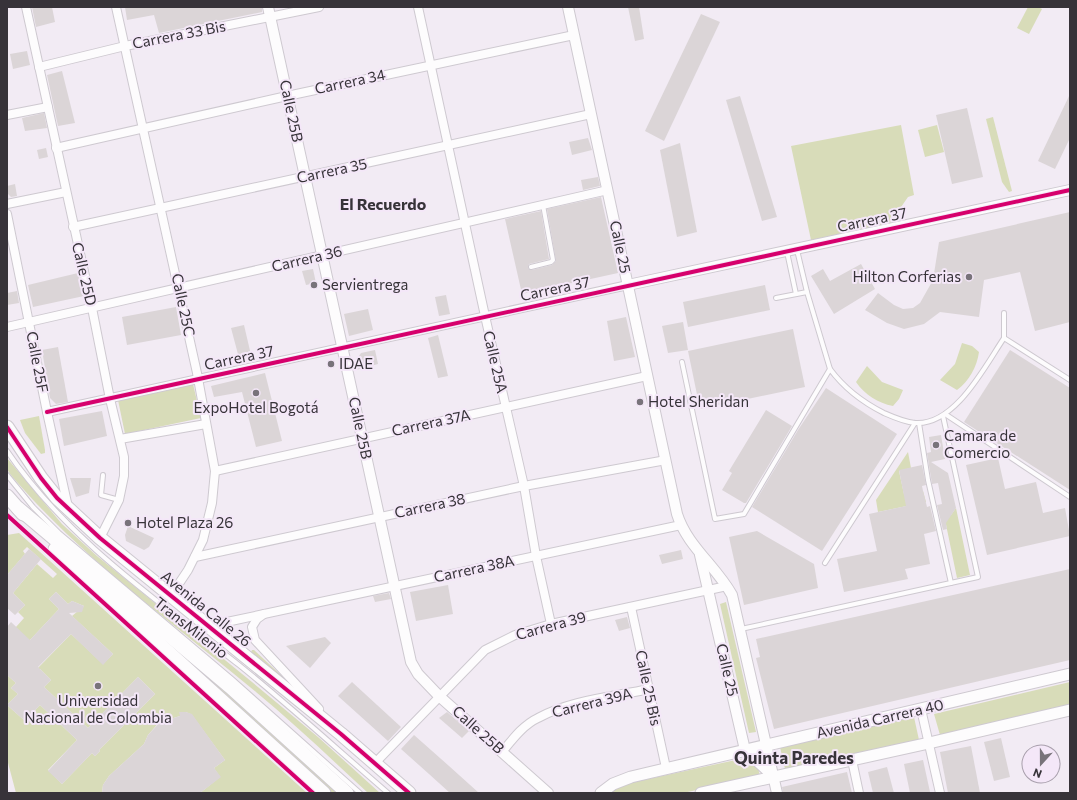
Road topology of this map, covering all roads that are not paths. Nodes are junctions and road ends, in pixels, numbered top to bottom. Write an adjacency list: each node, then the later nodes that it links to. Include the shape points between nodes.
1 (26, 7): 10 (street, Calle 25D)
2 (116, 7): 8 (street, Calle 25C)
3 (319, 7): 6 (street, Carrera 33 Bis)
4 (418, 7): 9 (street, Calle 25A)
5 (568, 7): 7 (street, Calle 25)
6 (269, 12): 8 (street, Carrera 33 Bis); 11 (street, Calle 25B)
7 (574, 35): 9 (street, Carrera 34); 13 (street, Calle 25)
8 (125, 46): 10 (street, Carrera 33 Bis); 15 (street, Calle 25C)
9 (430, 66): 11 (street, Carrera 34); 16 (street, Calle 25A)
10 (39, 67): 12 (street, Calle 25D)
11 (287, 96): 15 (street, Carrera 34); 18 (street, Calle 25B)
12 (48, 108): 14 (street); 17 (street, Calle 25D)
13 (591, 114): 16 (street, Carrera 35); 19 (street, Calle 25)
14 (7, 115)
15 (143, 128): 17 (street, Carrera 34); 24 (street, Calle 25C)
16 (448, 145): 18 (street, Carrera 35); 26 (street, Calle 25A)
17 (56, 148): 21 (street, Calle 25D)
18 (305, 177): 24 (street, Carrera 35); 30 (street, Calle 25B)
19 (608, 190): 23 (street, Carrera 36); 32 (street, Calle 25)
20 (1070, 190): 28 (street, Carrera 37)
21 (66, 192): 22 (street); 27 (street, Calle 25D)
22 (7, 204)
23 (543, 205): 26 (street, Carrera 36); 31 (lane, via 553,260)
24 (161, 208): 27 (street, Carrera 35); 33 (street, Calle 25C)
25 (7, 214): 40 (street, Calle 25F)
26 (464, 223): 30 (street, Carrera 36); 39 (street, Calle 25A)
27 (73, 227): 37 (street, Calle 25D)
28 (797, 249): 29 (street, Carrera 37); 34 (lane)
29 (787, 251): 32 (street, Carrera 37); 35 (lane)
30 (322, 256): 33 (street, Carrera 36); 43 (street, Calle 25B)
31 (531, 267)
32 (628, 285): 39 (street, Carrera 37); 46 (street, Calle 25)
33 (179, 288): 37 (street, Carrera 36); 47 (street, Calle 25C)
34 (807, 292): 35 (lane); 45 (lane)
35 (796, 294): 36 (lane)
36 (776, 298)
37 (92, 308): 40 (street, Carrera 36); 49 (street, Calle 25D)
38 (1004, 313): 42 (lane)
39 (485, 316): 43 (street, Carrera 37); 50 (street, Calle 25A)
40 (29, 322): 41 (street, Carrera 36); 51 (street, Calle 25F)
41 (7, 327)
42 (1004, 338): 48 (lane); 52 (lane, via 968,392)
43 (342, 348): 47 (street, Carrera 37); 56 (street, Calle 25B)
44 (682, 362): 45 (lane, via 715,519 744,514)
45 (830, 369): 53 (lane, via 847,389 869,404 892,417)
46 (647, 376): 50 (street, Carrera 37A); 59 (street, Calle 25)
47 (199, 379): 49 (street, Carrera 37); 54 (street, Calle 25C)
48 (1070, 380)
49 (110, 399): 51 (street, Carrera 37); 57 (street, Calle 25D)
50 (506, 407): 56 (street, Carrera 37A); 63 (street, Calle 25A)
51 (47, 412): 68 (street, Calle 25F)
52 (944, 415): 53 (lane); 65 (lane); 76 (lane, via 978,578)
53 (917, 423): 75 (lane); 76 (lane)
54 (206, 424): 57 (street); 60 (street, Calle 25C)
55 (7, 427): 68 (main road, Avenida Calle 26, via 37,473)
56 (362, 437): 60 (street, Carrera 37A); 69 (street, Calle 25B)
57 (120, 439): 66 (street, Calle 25D, via 124,457 124,476)
58 (7, 451): 103 (lane, TransMilenio, via 44,500 85,541 240,667)
59 (666, 460): 63 (street, Carrera 38); 70 (street, Calle 25, via 677,514)
60 (215, 471): 74 (street, Calle 25C, via 208,521)
61 (7, 475): 102 (lane, TransMilenio, via 33,507 59,533 232,679)
62 (103, 475): 66 (lane, via 101,495)
63 (524, 486): 69 (street, Carrera 38); 73 (street, Calle 25A)
64 (7, 496): 67 (main road)
65 (1070, 497)
66 (119, 500): 71 (street, Calle 25D)
67 (18, 508): 100 (main road, via 70,564); 101 (main road, via 230,687)
68 (69, 510): 71 (main road, Avenida Calle 26)
69 (380, 517): 74 (street, Carrera 38); 77 (street, Calle 25B)
70 (682, 525): 72 (street, Calle 25); 73 (street, Carrera 38A)
71 (100, 538): 80 (main road, Avenida Calle 26)
72 (699, 552): 78 (street, Calle 25); 79 (street, Calle 25)
73 (536, 556): 77 (street, Carrera 38A); 83 (street, Calle 25A)
74 (195, 557): 80 (street, Calle 25C)
75 (825, 563)
76 (951, 584): 85 (lane)
77 (394, 586): 82 (street, Carrera 38A); 88 (street, Calle 25B, via 411,662 418,674)
78 (727, 586): 79 (street, Carrera 39); 85 (street, Calle 25, via 735,604)
79 (709, 590): 81 (street, Carrera 39); 94 (street, Calle 25)
80 (170, 597): 84 (main road, Avenida Calle 26)
81 (631, 607): 83 (street, Carrera 39); 87 (street, Calle 25 Bis)
82 (266, 613): 84 (street, Carrera 38A); 91 (street, via 257,619 252,627 255,640)
83 (551, 624): 88 (street, Carrera 39, via 515,635 485,650)
84 (208, 626): 91 (main road, Avenida Calle 26)
85 (741, 629): 93 (street, Calle 25)
86 (1070, 674): 89 (main road, Avenida Carrera 40)
87 (649, 689): 95 (street, Carrera 39A, via 566,706 537,718); 98 (street, Calle 25 Bis)
88 (439, 696): 95 (street, Calle 25B); 97 (street, Carrera 39)
89 (921, 709): 92 (street); 93 (main road, Avenida Carrera 40)
90 (1070, 710): 92 (main road)
91 (341, 734): 97 (main road, Avenida Calle 26)
92 (929, 743): 96 (main road); 110 (street)
93 (766, 746): 94 (main road, Avenida Carrera 40); 99 (street, Calle 25)
94 (745, 750): 98 (main road, Avenida Carrera 40); 99 (street)
95 (502, 752): 105 (street, Calle 25B)
96 (852, 760): 99 (main road); 109 (street)
97 (375, 763): 104 (main road, Avenida Calle 26)
98 (666, 768): 106 (main road, Avenida Carrera 40, via 631,777 613,784)
99 (774, 777): 107 (main road); 108 (street, Calle 25)
100 (324, 793)
101 (347, 793)
102 (360, 793)
103 (388, 793)
104 (409, 793)
105 (548, 793)
106 (601, 793)
107 (700, 793)
108 (777, 793)
109 (859, 793)
110 (940, 793)

